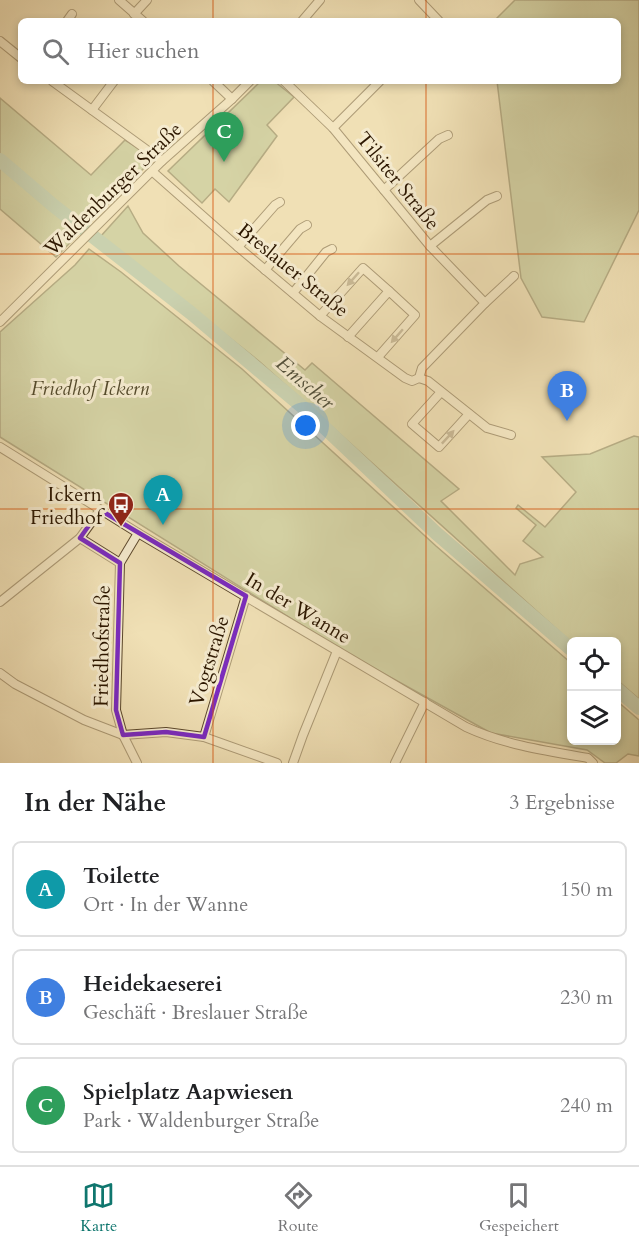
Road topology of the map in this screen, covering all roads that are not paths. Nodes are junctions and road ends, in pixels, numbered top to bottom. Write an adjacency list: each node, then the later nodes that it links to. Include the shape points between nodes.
1 (119, 0): 5 (street)
2 (147, 0): 5 (street)
3 (320, 0): 7 (street)
4 (419, 0): 8 (street)
5 (134, 14): 6 (street)
6 (139, 18)
7 (305, 18)
8 (436, 18)
9 (0, 41): 10 (street)
10 (18, 56)
11 (56, 84): 18 (street)
12 (112, 84): 18 (street)
13 (216, 84): 17 (street)
14 (247, 84): 17 (street, Waldenburger Straße)
15 (287, 84): 19 (street, Tilsiter Straße)
16 (377, 84): 19 (street)
17 (232, 99): 21 (street, Waldenburger Straße)
18 (92, 110): 21 (street)
19 (333, 128): 23 (street, Tilsiter Straße)
20 (448, 135): 23 (street)
21 (162, 161): 22 (street, Waldenburger Straße)
22 (153, 172): 28 (street, Breslauer Straße); 36 (street, Waldenburger Straße)
23 (384, 189): 27 (street, Tilsiter Straße)
24 (497, 196): 27 (street)
25 (280, 202): 28 (street)
26 (307, 225): 30 (street)
27 (430, 246): 34 (street, Tilsiter Straße)
28 (238, 248): 30 (street, Breslauer Straße)
29 (332, 249): 33 (street)
30 (265, 270): 33 (street, Breslauer Straße)
31 (514, 276): 34 (street)
32 (389, 291): 35 (street, one-way to 35, via 363,268); 37 (street); 38 (street, one-way to 38, via 415,315)
33 (293, 293): 35 (street, Breslauer Straße)
34 (486, 303): 39 (street, via 422,368)
35 (320, 316): 37 (street, Breslauer Straße)
36 (0, 322)
37 (348, 337): 38 (street, Breslauer Straße)
38 (378, 357): 39 (street, Breslauer Straße, via 405,378)
39 (419, 378): 40 (street, Breslauer Straße)
40 (441, 392): 41 (street, Breslauer Straße); 41 (street, one-way to 41, via 412,424 439,447)
41 (469, 414): 42 (street, Breslauer Straße, via 487,428)
42 (511, 435)
43 (0, 447): 44 (street, In der Wanne)
44 (100, 510): 45 (street, In der Wanne); 46 (street)
45 (138, 533): 47 (street, Friedhofstraße); 48 (street, In der Wanne)
46 (80, 538): 47 (street, Friedhofstraße); 49 (street)
47 (120, 562): 53 (street, Friedhofstraße, via 116,710)
48 (246, 596): 50 (street, In der Wanne); 54 (street, Vogtstraße)
49 (0, 602)
50 (337, 651): 52 (street, In der Wanne); 57 (street)
51 (0, 672): 53 (street, via 84,720)
52 (425, 702): 58 (street); 59 (street, In der Wanne, via 491,738 588,758)
53 (123, 735): 54 (street, via 166,732); 55 (street, Friedhofstraße)
54 (204, 736): 56 (street)
55 (136, 763)
56 (277, 763)
57 (293, 763)
58 (395, 763)
59 (593, 763)

